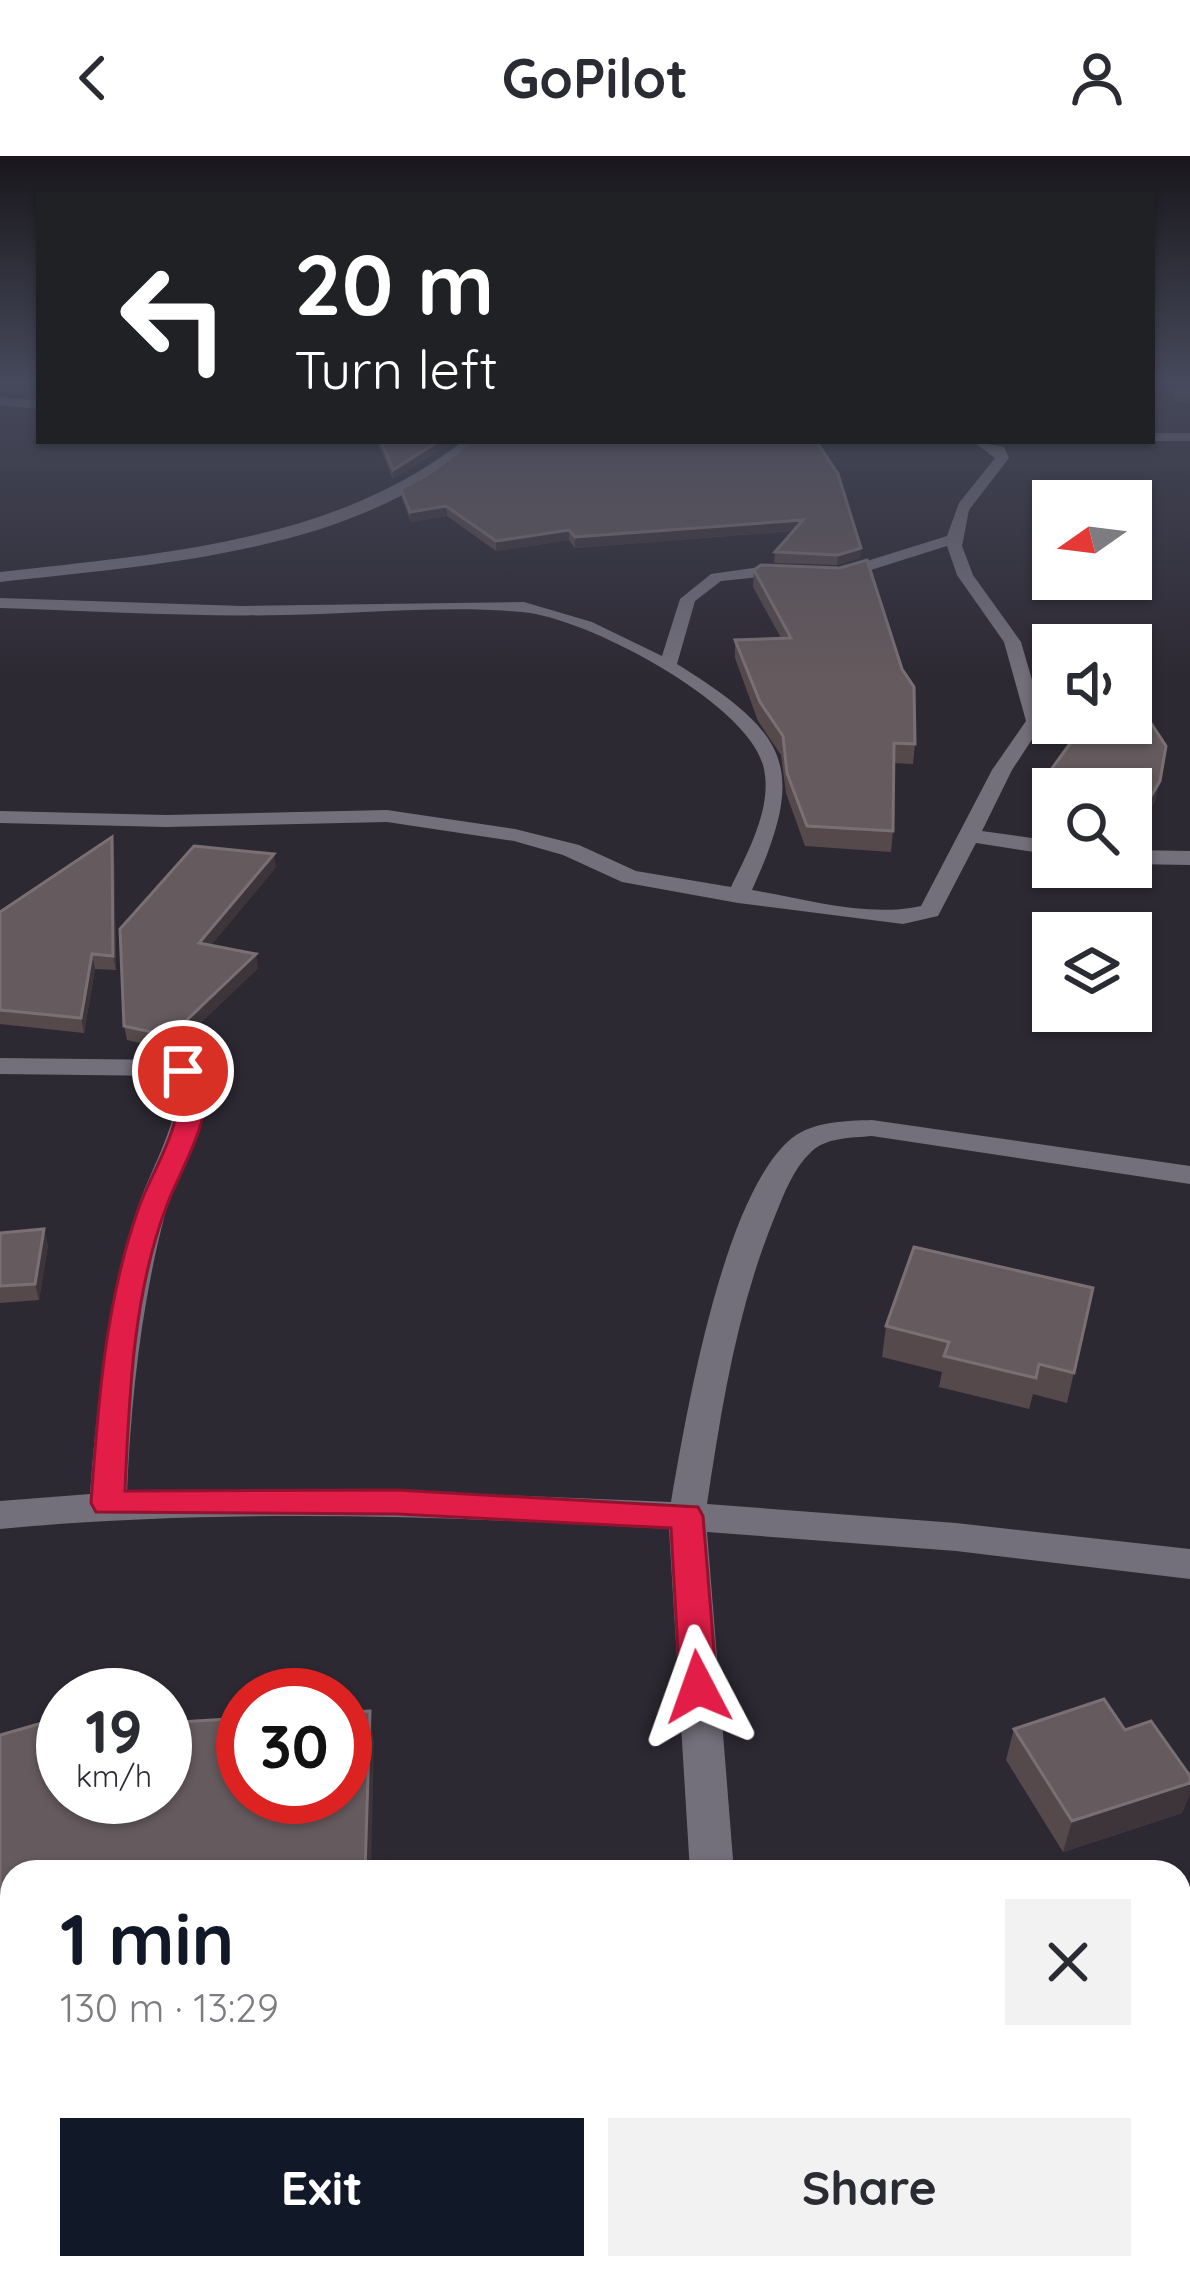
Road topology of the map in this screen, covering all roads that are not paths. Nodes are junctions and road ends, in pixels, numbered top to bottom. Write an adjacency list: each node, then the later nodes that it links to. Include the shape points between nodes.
1 (422, 482): 4 (street, via 278,533)
2 (983, 482): 3 (street, via 961,511)
3 (953, 539): 6 (street, via 839,575 717,577 688,599); 8 (street, via 964,578 1015,649 1035,721)
4 (0, 577)
5 (0, 603): 6 (street, via 524,607 568,618)
6 (668, 666): 12 (street, via 737,711 773,762 772,804)
7 (0, 817): 12 (street, via 387,816 514,835 630,877)
8 (967, 835): 9 (street); 12 (street, via 933,909 913,916)
9 (1032, 845)
10 (1152, 857): 11 (street)
11 (1190, 858)
12 (738, 896)
13 (0, 1066): 15 (street, via 173,1068 192,1083 184,1134 152,1210 132,1288)
14 (1190, 1174): 17 (street, via 872,1128 830,1131 802,1144 775,1180 734,1279)
15 (108, 1503): 16 (street); 17 (street, via 397,1502)
16 (0, 1515)
17 (687, 1516): 18 (street, via 1030,1541); 19 (street)
18 (1190, 1564)
19 (711, 1860)

